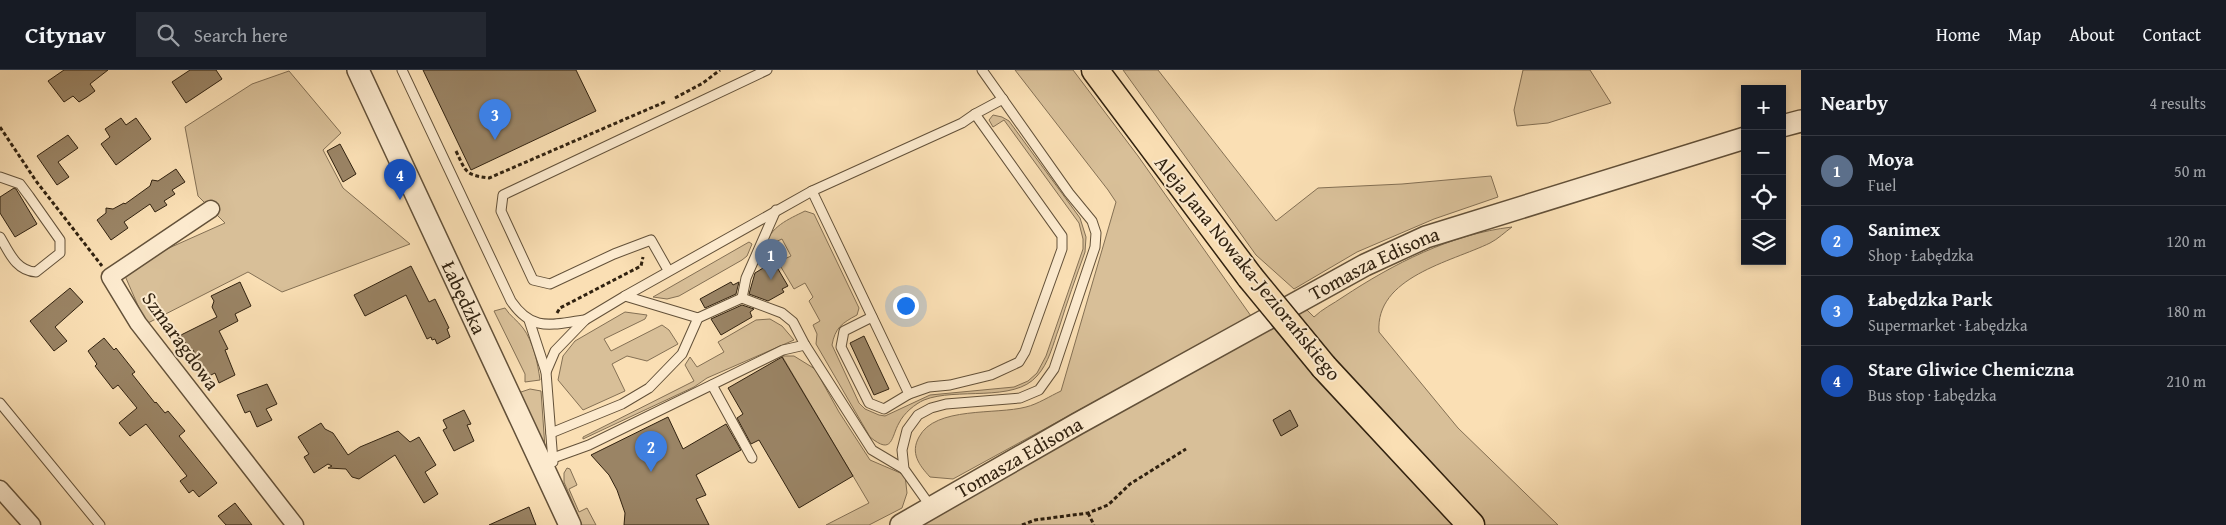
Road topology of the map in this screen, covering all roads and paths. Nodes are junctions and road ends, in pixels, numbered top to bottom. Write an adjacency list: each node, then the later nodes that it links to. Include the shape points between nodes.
1 (358, 70): 40 (street, Łabędzka)
2 (402, 70): 27 (lane, via 511,302)
3 (720, 70): 13 (path, via 669,101 489,178 471,176)
4 (766, 70): 20 (lane, via 503,196 501,211 534,280 550,284 651,240)
5 (982, 70): 7 (lane)
6 (1095, 70): 50 (main road, Aleja Jana Nowaka-Jeziorańskiego, bridge, via 1250,277 1324,367)
7 (1004, 99): 8 (lane); 38 (lane, via 1092,221 1096,233 1095,247 1054,369 1039,390 1020,398 946,404 918,415 907,430 902,450)
8 (974, 114): 15 (lane, via 962,123); 32 (lane, via 1057,227 1062,236 1062,248 1019,362 980,379 929,387)
9 (1801, 120): 10 (street)
10 (1786, 125)
11 (0, 128): 21 (path, via 36,181)
12 (1741, 139): 41 (street, Tomasza Edisona, via 1426,236 1365,265)
13 (452, 142)
14 (0, 177): 18 (lane, via 13,180 24,190 60,240 60,253 36,272 26,272 18,266)
15 (812, 191): 17 (lane); 25 (lane)
16 (210, 209): 21 (street)
17 (776, 210): 20 (lane); 23 (lane, via 746,278)
18 (0, 237)
19 (643, 255): 24 (path, via 641,266 560,308)
20 (668, 270): 22 (lane)
21 (110, 277): 45 (street, Szmaragdowa, via 138,322)
22 (625, 296): 26 (lane); 28 (lane)
23 (742, 298): 26 (lane); 29 (lane, via 782,313 793,322)
24 (556, 315)
25 (872, 317): 32 (lane); 32 (lane, via 844,331 841,347 869,403 884,409)
26 (698, 318): 34 (lane, via 682,354 649,388 622,404)
27 (529, 320): 28 (lane, via 542,325); 30 (lane)
28 (586, 320): 30 (lane, via 555,351)
29 (805, 345): 31 (lane, via 783,350); 38 (lane, via 872,450)
30 (546, 372): 34 (lane)
31 (712, 385): 36 (lane, via 590,445); 37 (lane)
32 (909, 394)
33 (0, 403): 44 (lane)
34 (551, 433): 36 (lane)
35 (1186, 448): 42 (path, via 1130,484 1108,505)
36 (553, 458): 40 (lane)
37 (752, 458)
38 (904, 469): 41 (lane)
39 (0, 489): 43 (street)
40 (554, 490): 46 (street, Łabędzka)
41 (931, 507): 47 (street, Tomasza Edisona)
42 (1088, 512): 48 (path); 49 (path)
43 (32, 525)
44 (100, 525)
45 (295, 525)
46 (570, 525)
47 (901, 525)
48 (1022, 525)
49 (1094, 525)
50 (1471, 525)

